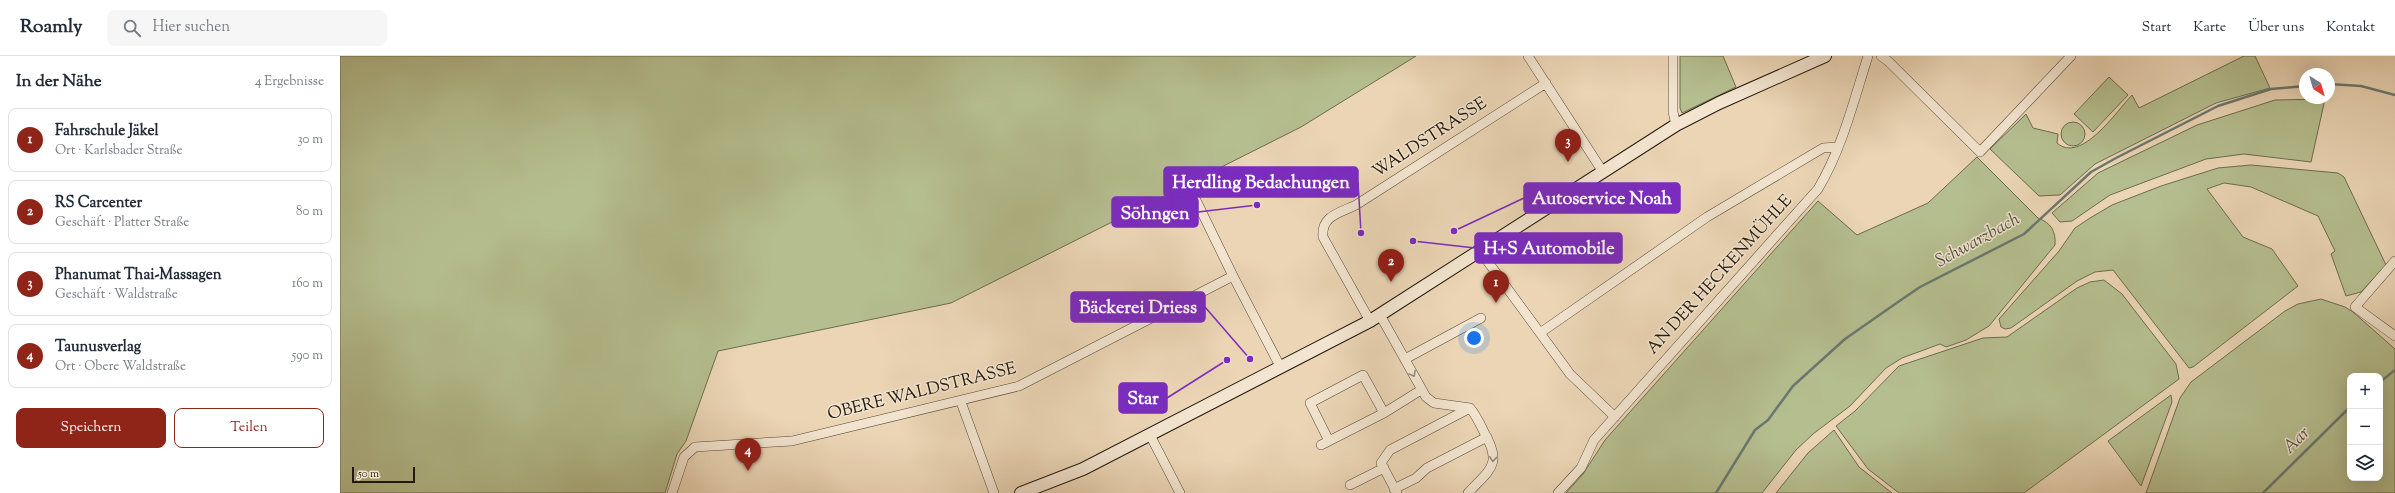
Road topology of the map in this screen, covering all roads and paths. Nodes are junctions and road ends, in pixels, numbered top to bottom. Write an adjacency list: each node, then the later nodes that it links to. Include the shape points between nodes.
1 (1528, 56): 7 (street)
2 (1673, 56): 8 (street, via 1673,112)
3 (1868, 56): 9 (street, AN DER HECKENMÜHLE)
4 (1881, 56): 5 (street, via 1888,60 1980,152)
5 (2071, 56)
6 (1821, 57): 8 (main road)
7 (1546, 84): 10 (street); 15 (street, WALDSTRASSE, via 1356,205 1326,220 1322,228 1323,237)
8 (1676, 125): 10 (main road)
9 (1837, 147): 17 (street, via 1823,148 1726,205); 25 (street, AN DER HECKENMÜHLE, via 1826,177 1818,189)
10 (1603, 172): 12 (main road)
11 (1192, 190): 14 (street)
12 (1480, 252): 15 (main road); 17 (street)
13 (2395, 261): 18 (street, via 2355,307)
14 (1233, 276): 20 (street); 22 (street, OBERE WALDSTRASSE, via 1019,386)
15 (1375, 318): 19 (street); 20 (main road)
16 (1481, 318): 19 (street)
17 (1540, 333): 25 (street, via 1576,381)
18 (2395, 336)
19 (1405, 359): 21 (street, one-way to 21)
20 (1281, 368): 26 (main road)
21 (1421, 390): 23 (street, via 1434,403); 24 (street)
22 (961, 402): 31 (street, OBERE WALDSTRASSE, via 792,441 695,447 684,457); 32 (street)
23 (1470, 408): 27 (street); 28 (street, via 1390,450 1381,463)
24 (1384, 413): 24 (street, via 1325,443 1310,403 1363,375)
25 (1615, 417): 36 (street, AN DER HECKENMÜHLE, via 1594,440 1581,468)
26 (1150, 435): 33 (main road, via 1076,472); 34 (street)
27 (1487, 437): 30 (street, via 1427,468); 35 (street, one-way to 35, via 1495,456 1493,464)
28 (1384, 468): 29 (street); 30 (street)
29 (1350, 485)
30 (1396, 491)
31 (672, 493)
32 (994, 493)
33 (1021, 493)
34 (1180, 493)
35 (1468, 493)
36 (1558, 493)

